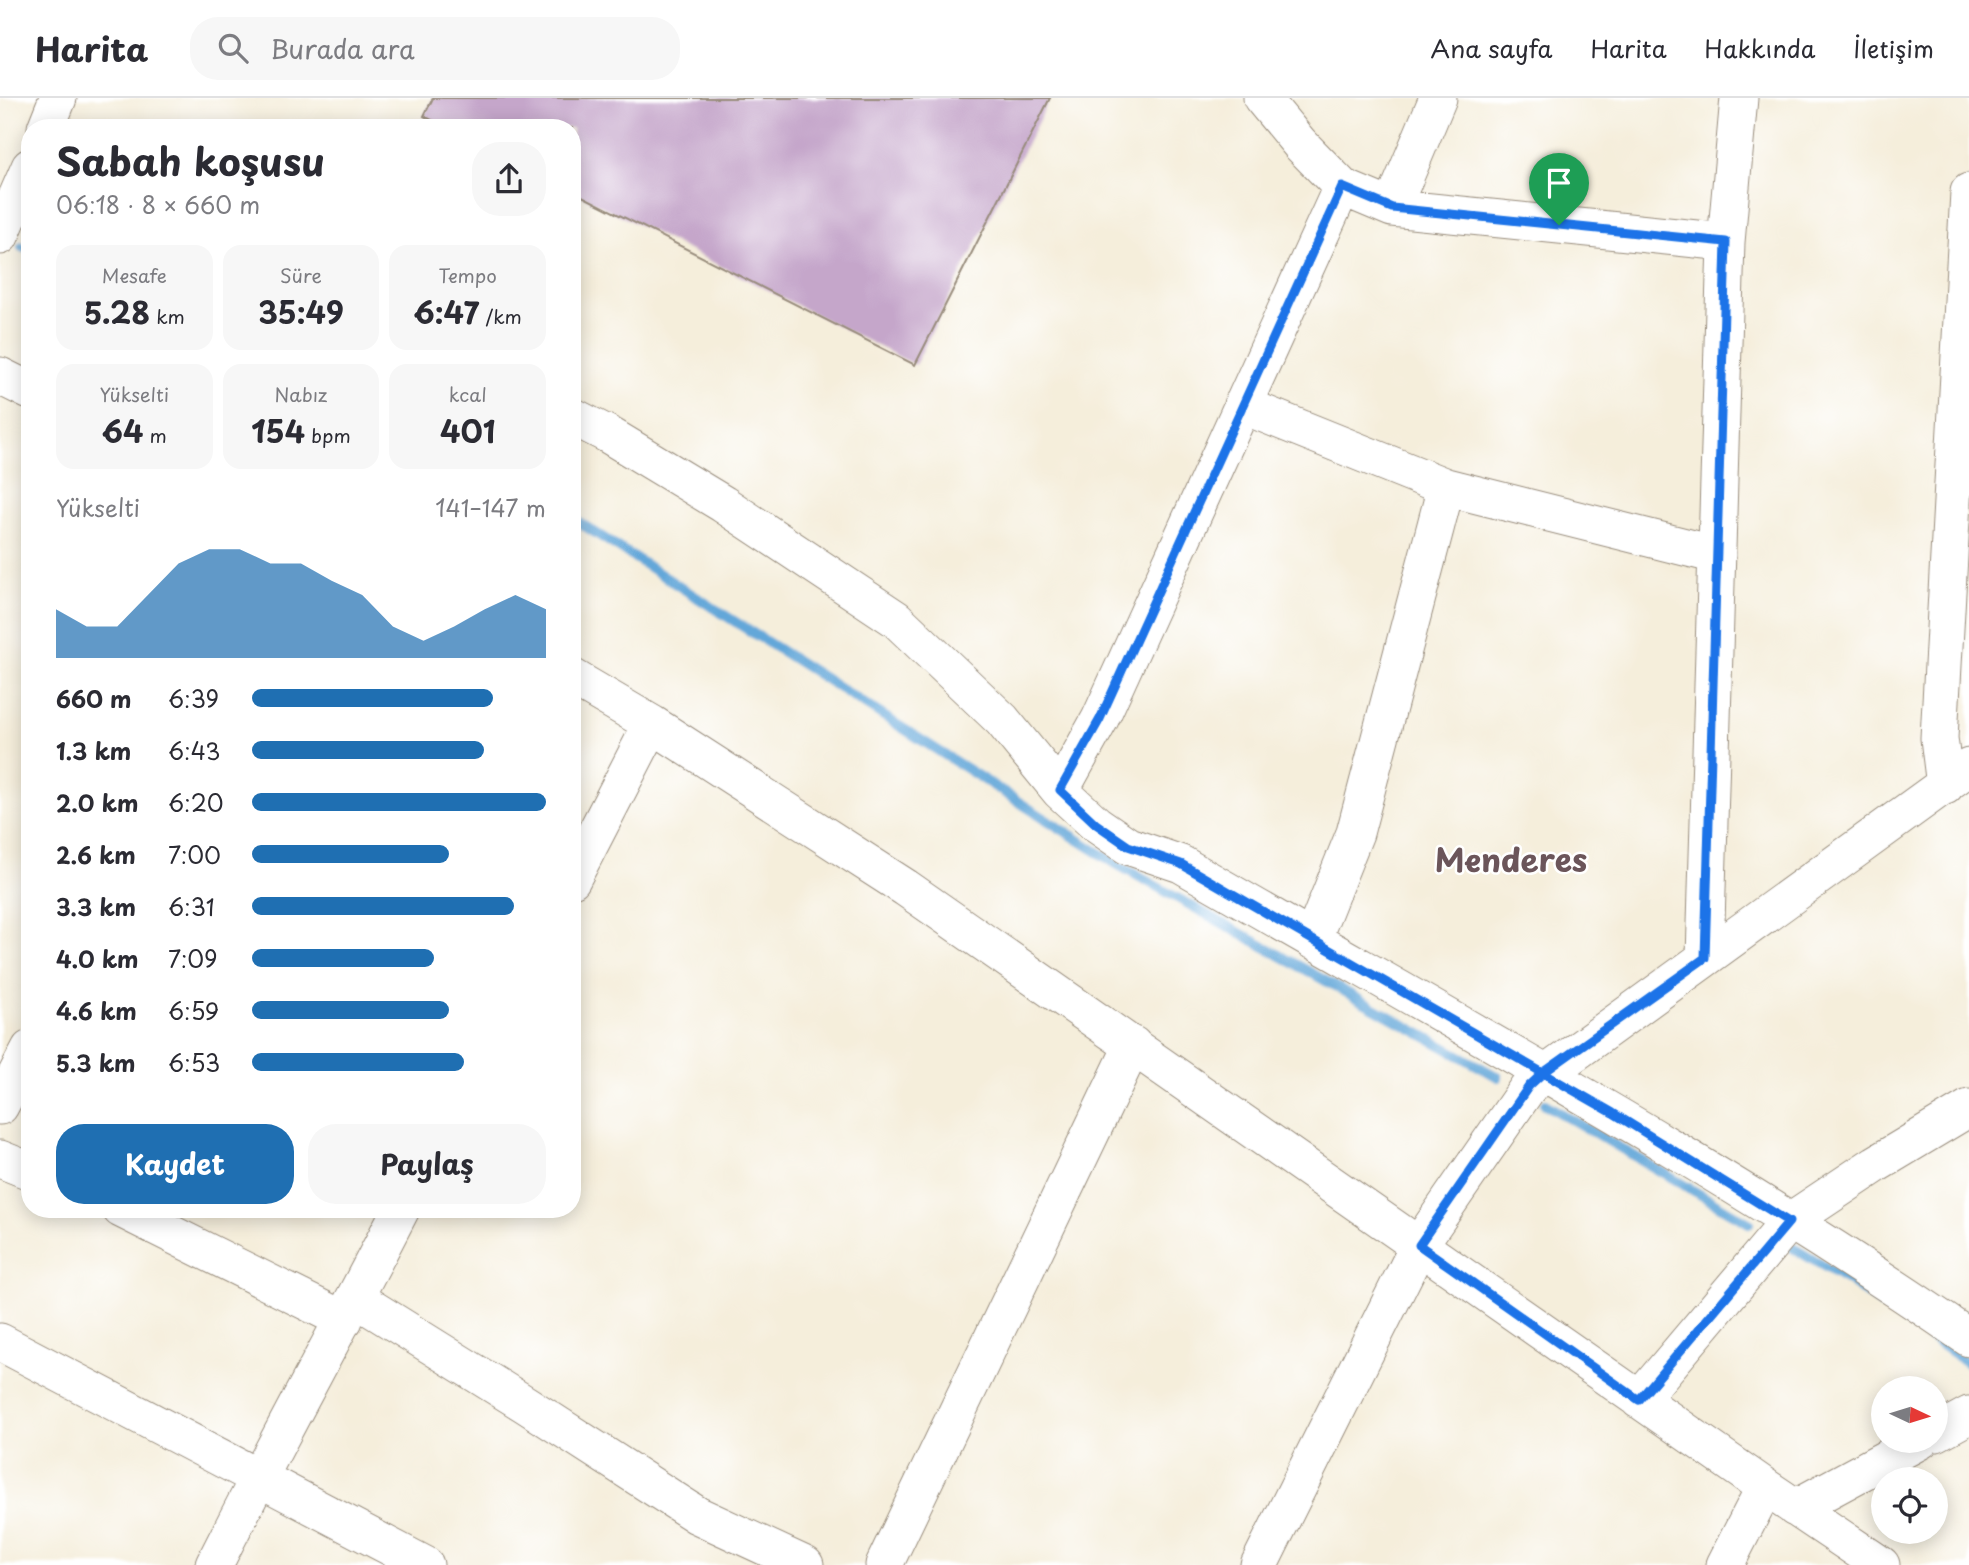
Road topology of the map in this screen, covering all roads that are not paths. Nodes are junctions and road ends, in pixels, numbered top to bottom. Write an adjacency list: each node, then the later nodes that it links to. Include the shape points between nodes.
1 (1262, 98): 4 (street)
2 (1438, 98): 7 (street)
3 (1739, 98): 9 (street)
4 (1342, 187): 7 (street); 12 (street)
5 (21, 188): 8 (street)
6 (1969, 192): 18 (street, via 1939,738)
7 (1392, 208): 9 (street)
8 (0, 236)
9 (1726, 242): 15 (street)
10 (0, 376): 11 (street)
11 (21, 386)
12 (1242, 405): 14 (street); 19 (street, via 1100,719)
13 (581, 421): 19 (street, via 723,504 896,619 1002,720)
14 (1446, 488): 15 (street); 21 (street, via 1354,833)
15 (1717, 555): 22 (street)
16 (581, 682): 17 (street)
17 (652, 724): 20 (street); 23 (street, via 906,888)
18 (1957, 777): 22 (street)
19 (1060, 790): 21 (street, via 1128,846 1181,864)
20 (581, 862)
21 (1312, 940): 25 (street)
22 (1705, 958): 25 (street)
23 (1133, 1045): 33 (street); 47 (street)
24 (21, 1066): 26 (street)
25 (1543, 1073): 32 (street); 33 (street, via 1529,1086)
26 (0, 1106)
27 (1969, 1108): 32 (street)
28 (0, 1159): 29 (street)
29 (21, 1167)
30 (142, 1218): 34 (street)
31 (396, 1218): 34 (street)
32 (1789, 1222): 35 (street); 37 (street)
33 (1419, 1245): 37 (street); 48 (street)
34 (350, 1309): 41 (street); 46 (street, via 525,1404 697,1515)
35 (1969, 1338)
36 (0, 1342): 41 (street)
37 (1639, 1400): 42 (street)
38 (1969, 1415): 39 (street)
39 (1948, 1426)
40 (1897, 1453): 43 (street)
41 (257, 1478): 44 (street); 45 (street)
42 (1765, 1487): 43 (street); 49 (street)
43 (1796, 1508): 50 (street)
44 (214, 1565)
45 (425, 1565)
46 (806, 1565)
47 (884, 1565)
48 (1259, 1565)
49 (1725, 1565)
50 (1881, 1565)

